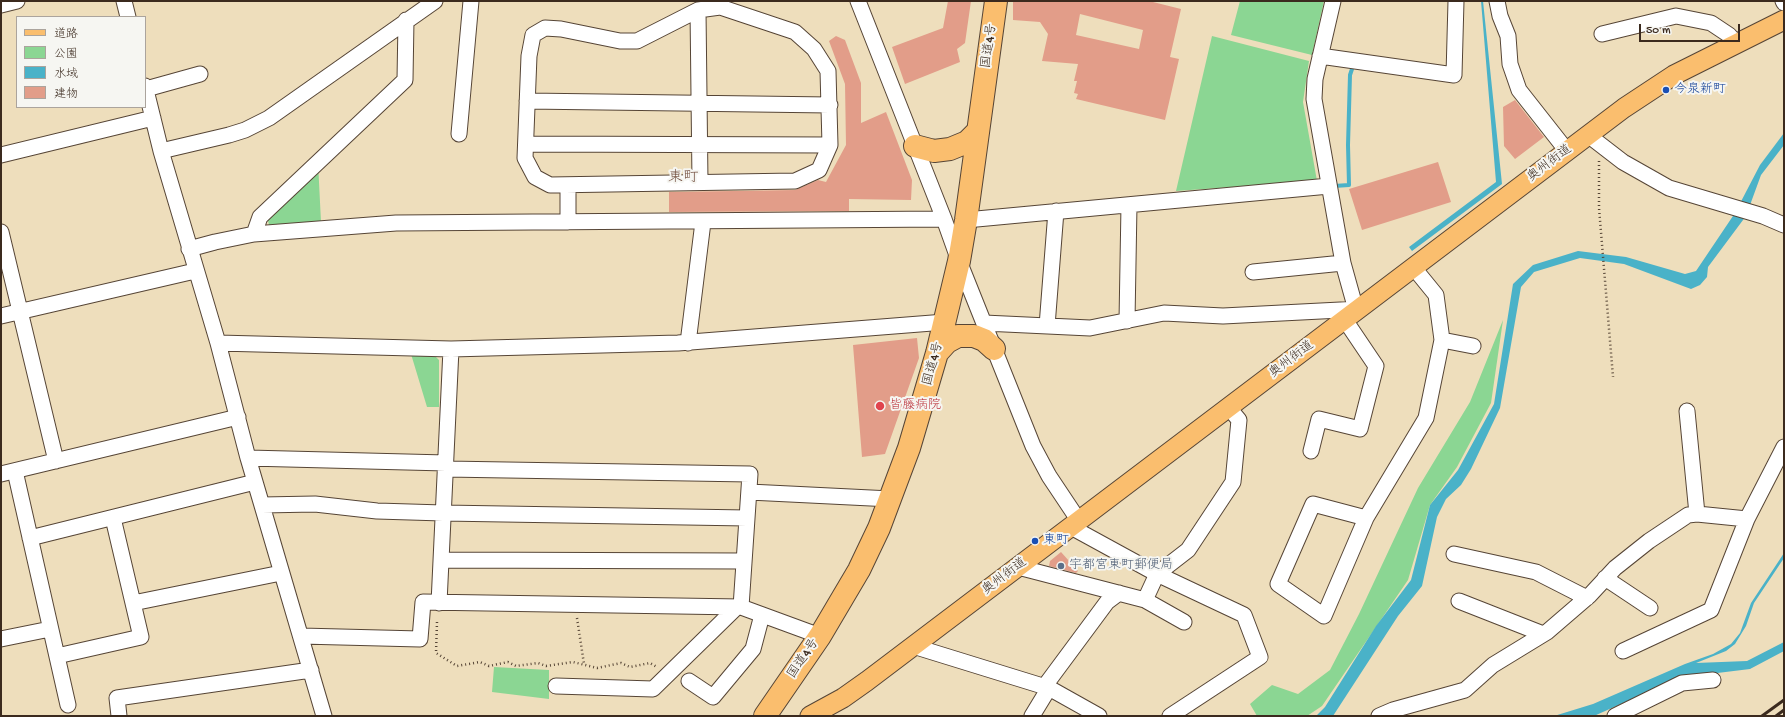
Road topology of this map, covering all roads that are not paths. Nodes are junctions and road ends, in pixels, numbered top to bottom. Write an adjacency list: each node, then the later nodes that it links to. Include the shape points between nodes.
1 (17, 1): 10 (street)
2 (124, 1): 12 (street)
3 (435, 1): 13 (street)
4 (471, 1): 26 (street)
5 (858, 1): 31 (street)
6 (996, 1): 25 (highway, 国道4号)
7 (1332, 1): 17 (street)
8 (1456, 1): 17 (street, via 1454,75)
9 (1497, 1): 33 (street, via 1508,36 1510,64 1519,90)
10 (1, 5)
11 (698, 10): 21 (street, via 637,41 620,41 545,28 533,35 529,56); 22 (street); 23 (street, via 720,7 795,32 814,49 828,71)
12 (128, 16)
13 (406, 20): 32 (street, via 269,118 229,135); 46 (street, via 405,80 260,217)
14 (1784, 20): 16 (main road, 奥州街道)
15 (1602, 34): 16 (street, via 1676,16 1711,23)
16 (1736, 43): 27 (main road, 奥州街道, via 1674,75 1624,108)
17 (1320, 56): 37 (street, via 1314,99)
18 (200, 74): 19 (street)
19 (146, 88)
20 (146, 92): 24 (street)
21 (527, 101): 22 (street); 28 (street)
22 (698, 103): 23 (street); 30 (street)
23 (830, 105): 29 (street)
24 (153, 118): 32 (street); 34 (street)
25 (978, 131): 31 (highway, via 967,142 950,149 934,150); 41 (highway, 国道4号)
26 (460, 134)
27 (1593, 140): 33 (main road, 奥州街道); 44 (street, via 1623,162 1669,188 1763,216)
28 (526, 144): 30 (street); 36 (street, via 525,158 535,177 550,185)
29 (830, 145): 30 (street); 35 (street, via 819,170 796,181)
30 (699, 146): 35 (street)
31 (915, 146): 40 (street)
32 (161, 151): 47 (street)
33 (1568, 151): 50 (main road, 奥州街道)
34 (1, 155)
35 (700, 182): 36 (street)
36 (568, 185): 42 (street)
37 (1329, 186): 38 (street); 49 (street)
38 (1129, 205): 39 (street); 57 (street)
39 (1056, 211): 41 (street); 60 (street)
40 (944, 219): 43 (street); 48 (street)
41 (966, 220): 48 (highway, 国道4号)
42 (568, 222): 43 (street); 46 (street, via 396,223)
43 (703, 222): 62 (street)
44 (1784, 225)
45 (1, 232): 54 (street)
46 (254, 234): 47 (street)
47 (189, 249): 51 (street)
48 (959, 261): 58 (highway, 国道4号); 59 (street)
49 (1343, 263): 52 (street); 53 (street, via 1353,299)
50 (1414, 268): 53 (main road, 奥州街道); 61 (street, via 1436,295)
51 (195, 271): 54 (street); 63 (street)
52 (1253, 272)
53 (1360, 309): 56 (main road, 奥州街道); 57 (street, via 1223,316 1164,313)
54 (20, 312): 55 (street); 74 (street)
55 (1, 316)
56 (1345, 320): 68 (main road, 奥州街道); 72 (street, via 1376,366 1360,429 1319,419)
57 (1127, 321): 60 (street, via 1090,328)
58 (946, 322): 62 (street); 67 (highway, 国道4号)
59 (984, 323): 60 (street); 66 (street)
60 (1047, 326)
61 (1442, 340): 64 (street); 85 (street, via 1426,418)
62 (688, 343): 65 (street)
63 (218, 344): 65 (street); 70 (street)
64 (1473, 346)
65 (451, 349): 75 (street)
66 (994, 349): 67 (highway, via 984,340 974,336 958,336 947,342); 87 (street, via 1033,446)
67 (938, 353): 79 (highway, 国道4号)
68 (1229, 408): 87 (main road, 奥州街道); 94 (street, via 1238,420 1233,482 1188,550)
69 (1687, 410): 82 (street)
70 (238, 417): 73 (street); 74 (street)
71 (1784, 447): 86 (street)
72 (1311, 452)
73 (248, 458): 75 (street); 77 (street)
74 (56, 461): 76 (street)
75 (446, 466): 78 (street, via 750,474); 81 (street)
76 (8, 472): 88 (street)
77 (255, 482): 80 (street); 83 (street)
78 (749, 492): 79 (street); 84 (street)
79 (891, 499): 109 (highway, 国道4号, via 858,570)
80 (262, 505): 81 (street, via 316,504 377,511); 93 (street)
81 (444, 513): 84 (street); 90 (street)
82 (1697, 514): 86 (street); 95 (street, via 1688,516 1649,541)
83 (113, 518): 88 (street); 100 (street)
84 (747, 518): 91 (street)
85 (1366, 518): 85 (street, via 1324,616 1278,584 1313,504)
86 (1747, 519): 112 (street, via 1711,610)
87 (1075, 524): 92 (main road, 奥州街道); 94 (street)
88 (30, 538): 106 (street)
89 (1454, 554): 97 (street, via 1536,572)
90 (442, 560): 91 (street); 103 (street)
91 (744, 561): 101 (street)
92 (1018, 567): 96 (street); 111 (main road, 奥州街道)
93 (281, 573): 100 (street); 108 (street)
94 (1157, 574): 98 (street); 126 (street, via 1244,615 1260,657)
95 (1605, 578): 97 (street); 102 (street)
96 (1119, 593): 98 (street); 118 (street, via 1107,602)
97 (1587, 598): 107 (street)
98 (1145, 600): 105 (street)
99 (1459, 601): 107 (street)
100 (133, 603): 113 (street, via 141,637)
101 (739, 607): 103 (street); 104 (street); 117 (street, via 653,689)
102 (1650, 608)
103 (438, 609): 108 (street, via 423,602 420,639)
104 (762, 614): 109 (street); 116 (street, via 753,649 713,697)
105 (1184, 622)
106 (50, 629): 110 (street); 113 (street)
107 (1543, 634): 127 (street, via 1493,665 1465,690)
108 (301, 636): 114 (street)
109 (820, 636): 122 (highway, 国道4号)
110 (1, 639)
111 (913, 646): 118 (street); 123 (main road, 奥州街道, via 843,698)
112 (1623, 651)
113 (57, 656): 119 (street)
114 (311, 670): 120 (street, via 117,698); 121 (street)
115 (1712, 680): 128 (street, via 1682,684)
116 (689, 681)
117 (556, 686)
118 (1047, 688): 124 (street); 125 (street)
119 (68, 705)
120 (119, 716)
121 (324, 716)
122 (765, 716)
123 (810, 716)
124 (1032, 716)
125 (1099, 716)
126 (1170, 716)
127 (1379, 716)
128 (1615, 716)

